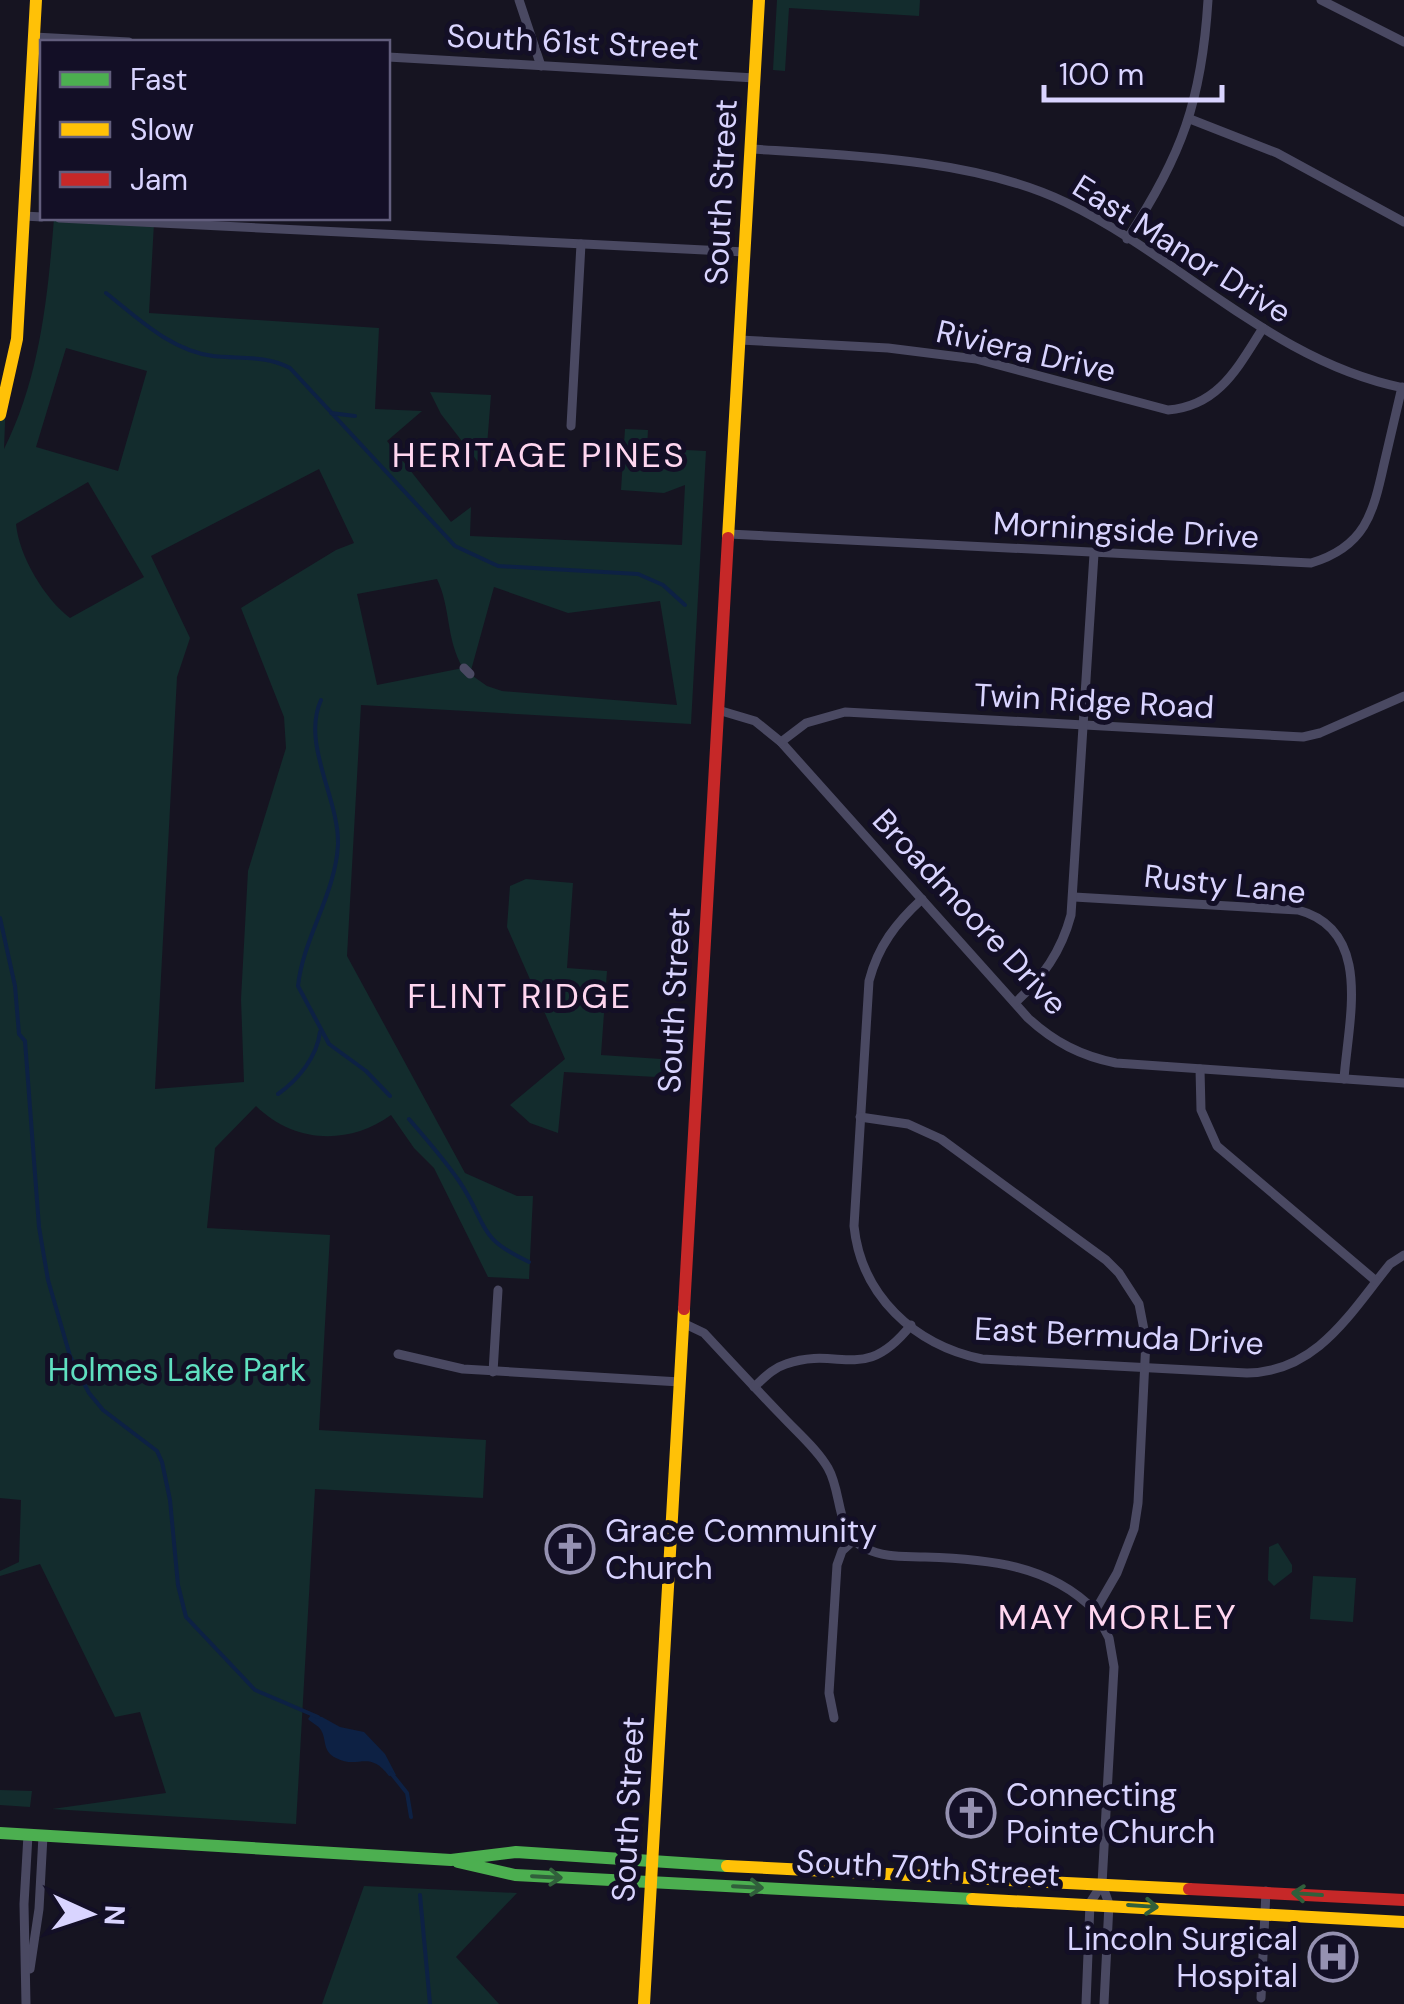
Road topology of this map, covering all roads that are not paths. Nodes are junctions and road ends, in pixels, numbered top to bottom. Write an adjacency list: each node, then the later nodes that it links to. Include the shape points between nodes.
1 (36, 0): 7 (main road)
2 (519, 0): 11 (street)
3 (760, 0): 12 (main road, South Street)
4 (1208, 0): 13 (street)
5 (1321, 0): 6 (street)
6 (1339, 4): 9 (street)
7 (34, 37): 8 (street); 15 (main road)
8 (91, 40)
9 (1404, 42)
10 (390, 57): 11 (street, South 61st Street)
11 (540, 66): 12 (street, South 61st Street)
12 (755, 78): 14 (main road, South Street)
13 (1190, 119): 18 (street, via 1277,153); 19 (street, via 1166,177)
14 (751, 149): 19 (street, East Manor Drive, via 1002,179 1063,201); 21 (main road, South Street)
15 (24, 216): 16 (street); 25 (main road, via 17,339)
16 (40, 217)
17 (99, 220): 20 (street)
18 (1404, 222)
19 (1128, 239): 22 (street, East Manor Drive)
20 (582, 244): 21 (street); 26 (street)
21 (744, 252): 23 (main road, South Street)
22 (1263, 328): 23 (street, Riviera Drive, via 1222,388 1197,405 1168,410 976,359); 24 (street, East Manor Drive, via 1342,370)
23 (740, 340): 27 (main road, South Street)
24 (1403, 388): 28 (street, Morningside Drive, via 1374,506 1362,530 1325,559 1296,564)
25 (0, 415)
26 (571, 426)
27 (728, 534): 28 (street, Morningside Drive); 30 (main road, South Street)
28 (1094, 554): 31 (street)
29 (1404, 696): 31 (street, Twin Ridge Road, via 1303,736)
30 (718, 710): 32 (street, Broadmoore Drive, via 754,722); 43 (main road, South Street)
31 (1084, 726): 32 (street, Twin Ridge Road, via 845,712 819,716); 33 (street)
32 (782, 742): 34 (street, Broadmoore Drive)
33 (1074, 896): 35 (street, via 1056,956); 37 (street, Rusty Lane, via 1298,910 1322,920 1339,936 1350,963)
34 (922, 899): 35 (street, Broadmoore Drive); 39 (street, East Bermuda Drive, via 890,931 873,967)
35 (1015, 1003): 36 (street, Broadmoore Drive, via 1041,1030 1080,1053 1116,1063)
36 (1200, 1069): 37 (street, Broadmoore Drive); 41 (street, via 1201,1110 1217,1146)
37 (1344, 1079): 38 (street, Broadmoore Drive)
38 (1404, 1083)
39 (860, 1118): 44 (street, East Bermuda Drive, via 856,1248 878,1295); 46 (street, via 908,1124 941,1139 1106,1260 1138,1304)
40 (1404, 1255): 41 (street, East Bermuda Drive)
41 (1376, 1280): 46 (street, East Bermuda Drive, via 1329,1339 1288,1366 1259,1373)
42 (498, 1290): 47 (street)
43 (683, 1323): 48 (main road, South Street); 49 (street, via 704,1334)
44 (911, 1325): 46 (street, East Bermuda Drive, via 948,1350 982,1359); 49 (street, via 872,1357 796,1361)
45 (398, 1354): 47 (street)
46 (1146, 1368): 51 (street, via 1134,1529)
47 (494, 1372): 48 (street)
48 (680, 1382): 57 (main road, South Street)
49 (754, 1387): 50 (street, via 827,1466)
50 (854, 1540): 51 (street, via 887,1555 1022,1568 1072,1592); 52 (street, via 837,1565 829,1694)
51 (1094, 1611): 59 (street, via 1109,1638 1114,1667)
52 (834, 1718)
53 (0, 1833): 54 (main road, South 70th Street)
54 (28, 1835): 55 (main road, South 70th Street); 66 (street)
55 (43, 1836): 56 (main road, South 70th Street); 66 (street)
56 (451, 1860): 57 (main road, South 70th Street, via 516,1852); 58 (main road, South 70th Street, one-way to 58, via 516,1875)
57 (652, 1862): 58 (main road, South Street); 59 (main road, South 70th Street)
58 (651, 1883): 62 (main road, South 70th Street, one-way to 62); 69 (main road, South Street)
59 (1102, 1884): 60 (main road, South 70th Street); 62 (street); 63 (street)
60 (1266, 1892): 61 (main road, South 70th Street, one-way to 60); 64 (street)
61 (1404, 1900)
62 (1090, 1903): 63 (main road, South 70th Street); 70 (street)
63 (1109, 1904): 64 (main road, South 70th Street, one-way to 64); 71 (street)
64 (1264, 1914): 65 (main road, South 70th Street); 67 (street)
65 (1404, 1922)
66 (27, 1986): 68 (street)
67 (1261, 1998)
68 (26, 2004)
69 (644, 2004)
70 (1086, 2004)
71 (1104, 2004)

